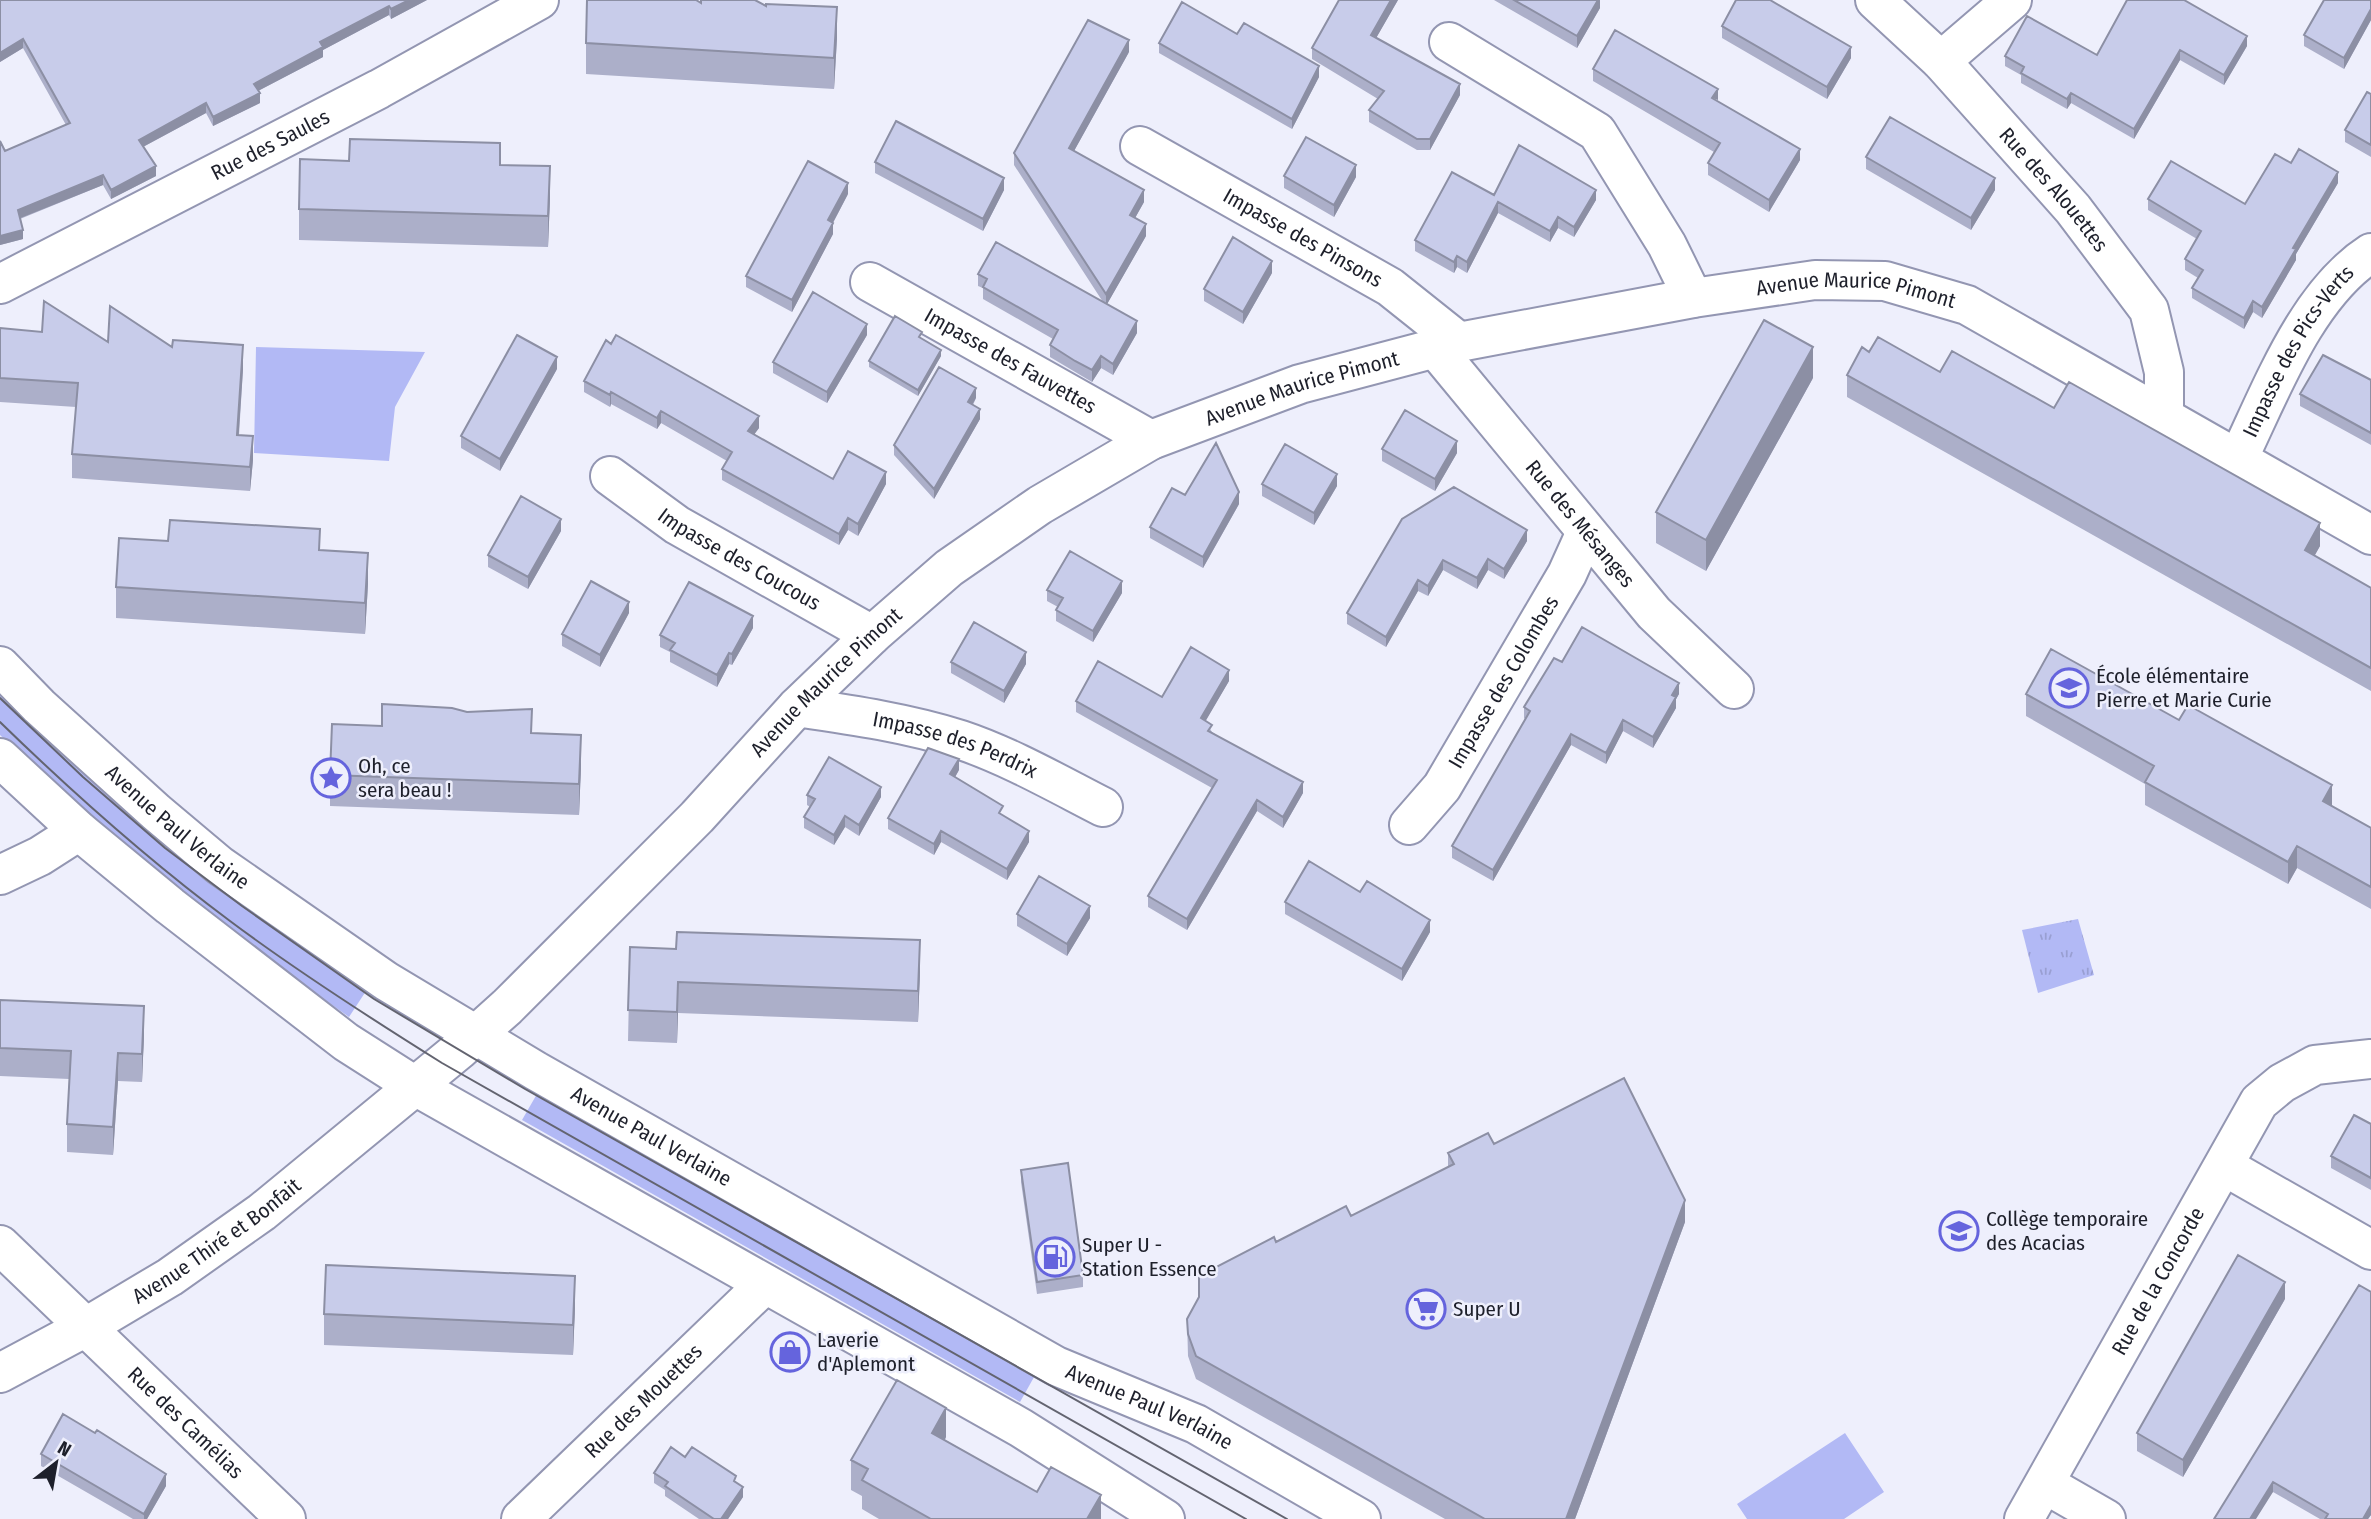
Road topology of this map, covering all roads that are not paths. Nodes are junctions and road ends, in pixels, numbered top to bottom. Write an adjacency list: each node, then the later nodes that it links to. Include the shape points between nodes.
1 (539, 0): 9 (street, Rue des Saules, via 379,89)
2 (1875, 0): 5 (street, Rue des Alouettes)
3 (2012, 0): 5 (street)
4 (1449, 42): 10 (street, via 1597,132 1667,245)
5 (1941, 61): 12 (street, Rue des Alouettes, via 2073,209 2149,310 2164,372)
6 (1140, 146): 11 (street, Impasse des Pinsons, via 1390,287)
7 (2371, 253): 14 (street, Impasse des Pics-Verts, via 2352,265 2303,326)
8 (870, 282): 13 (street, Impasse des Fauvettes)
9 (0, 284)
10 (1693, 298): 11 (street, Avenue Maurice Pimont); 12 (street, Avenue Maurice Pimont, via 1815,280 1885,281 1967,305)
11 (1447, 345): 13 (street, Avenue Maurice Pimont, via 1300,384); 16 (street, Rue des Mésanges)
12 (2164, 415): 14 (street, Avenue Maurice Pimont)
13 (1151, 440): 18 (street, Avenue Maurice Pimont, via 1040,505 949,568)
14 (2238, 459): 17 (street, Avenue Maurice Pimont)
15 (610, 476): 18 (street, Impasse des Coucous, via 677,526)
16 (1586, 532): 20 (street, Rue des Mésanges, via 1654,613); 24 (street, Impasse des Colombes, via 1567,574 1442,787)
17 (2371, 535)
18 (872, 635): 21 (street, Avenue Maurice Pimont)
19 (0, 666): 27 (street, Avenue Paul Verlaine, via 219,865 386,981)
20 (1734, 689)
21 (797, 707): 23 (street, Impasse des Perdrix, via 876,719 962,741); 27 (street, Avenue Maurice Pimont, via 697,817)
22 (0, 758): 25 (street)
23 (1103, 807)
24 (1409, 825)
25 (79, 831): 26 (street); 29 (street, via 326,1026)
26 (0, 875)
27 (476, 1036): 29 (street, Avenue Maurice Pimont); 40 (street, Avenue Paul Verlaine, via 1056,1366 1196,1424)
28 (2371, 1059): 30 (street, Rue de la Concorde, via 2315,1065 2282,1083 2259,1102)
29 (415, 1086): 33 (street); 34 (street, Avenue Thiré et Bonfait, via 262,1212 170,1277)
30 (2224, 1166): 32 (street); 36 (street, Rue de la Concorde)
31 (0, 1245): 34 (street, Rue des Camélias)
32 (2371, 1250)
33 (765, 1284): 38 (street, Rue des Mouettes); 39 (street, via 1021,1428)
34 (86, 1327): 35 (street, Avenue Thiré et Bonfait); 37 (street, Rue des Camélias)
35 (0, 1373)
36 (2045, 1484): 41 (street, Rue de la Concorde); 42 (street)
37 (286, 1519)
38 (521, 1519)
39 (1165, 1519)
40 (1361, 1519)
41 (2024, 1519)
42 (2106, 1519)

